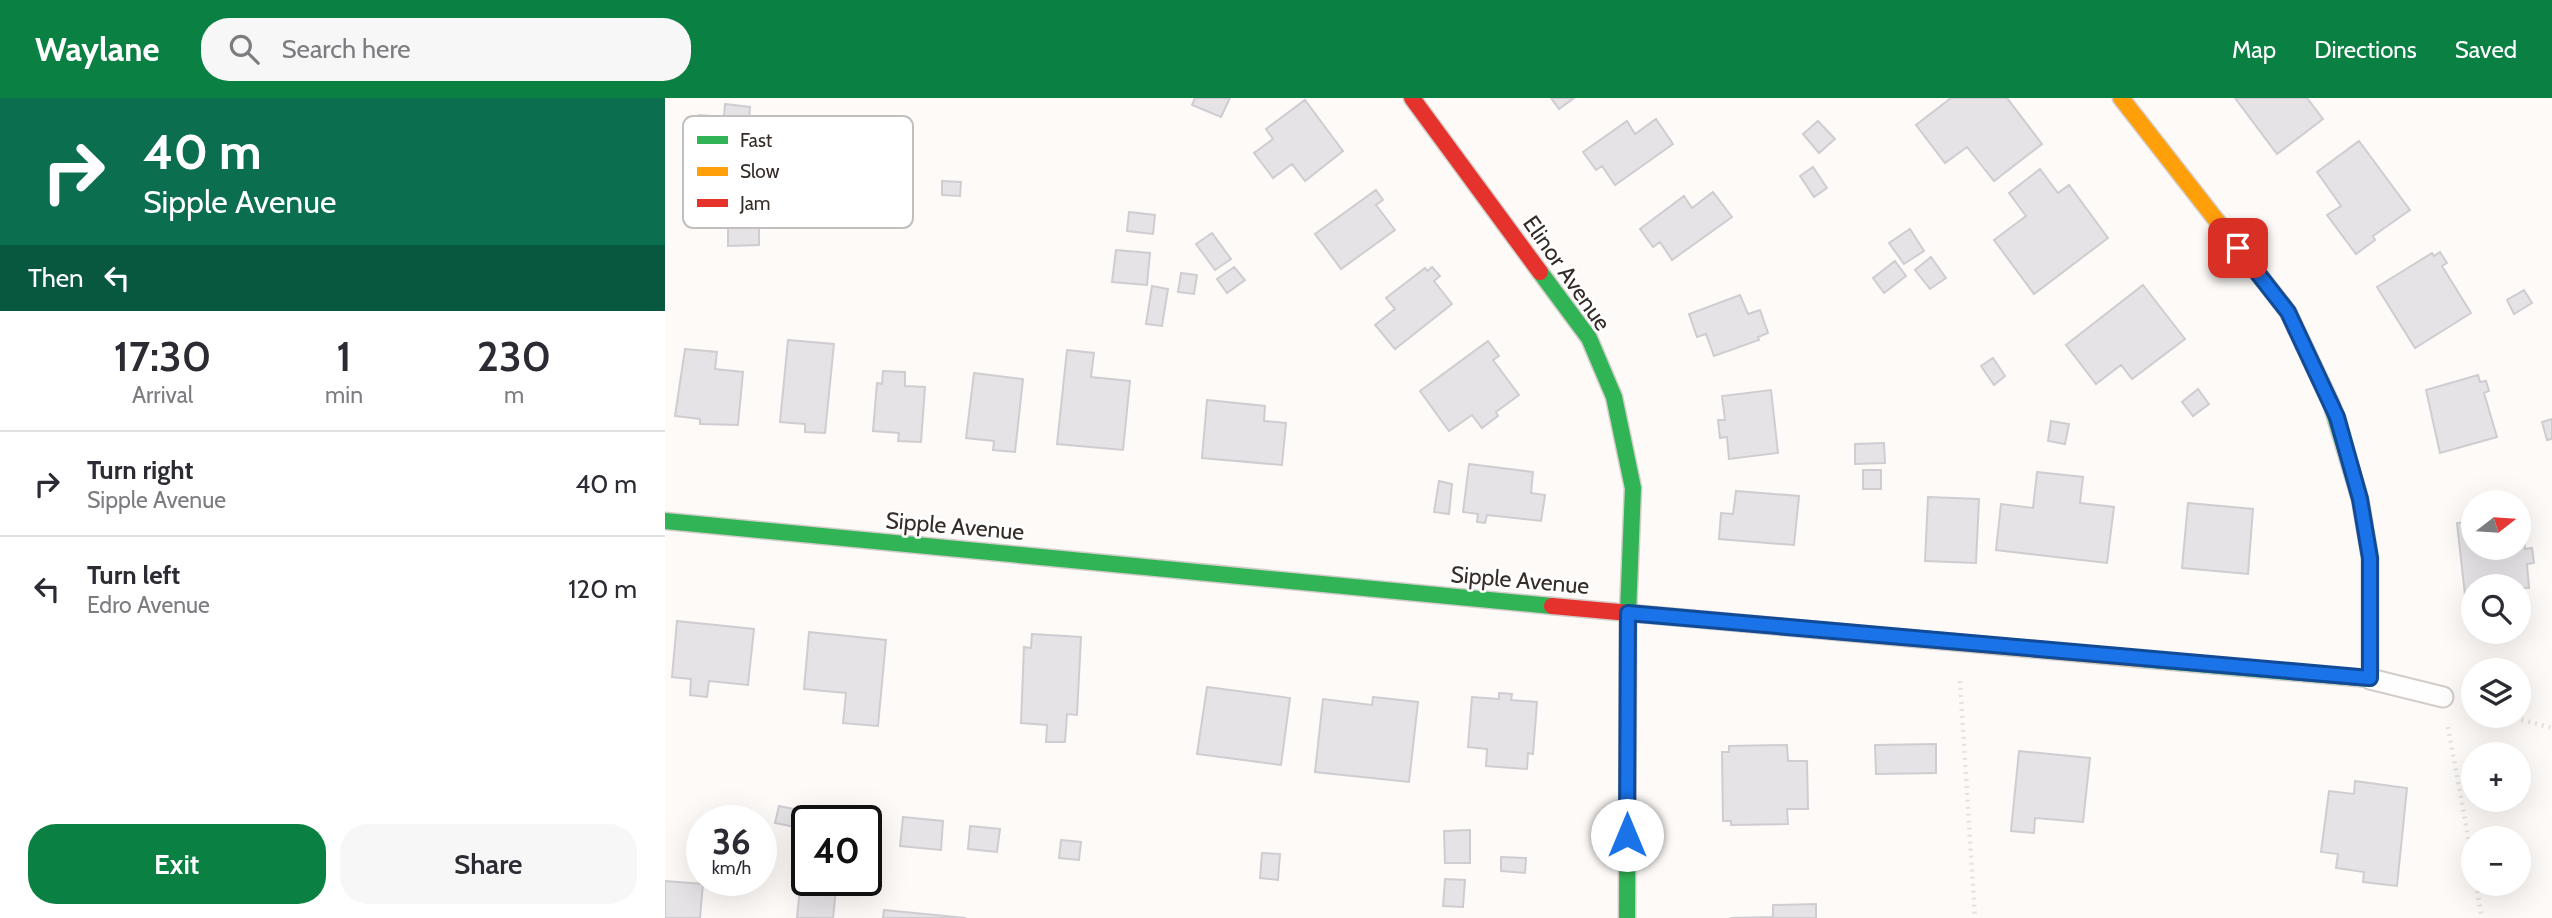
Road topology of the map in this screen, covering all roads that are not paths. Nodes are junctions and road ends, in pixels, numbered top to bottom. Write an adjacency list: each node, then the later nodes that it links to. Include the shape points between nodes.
1 (1412, 98): 4 (street, Elinor Avenue, via 1589,338 1609,386 1633,488)
2 (2121, 98): 5 (street, via 2288,312 2337,417 2368,546)
3 (665, 521): 4 (street, Sipple Avenue)
4 (1628, 613): 5 (street, Sipple Avenue); 7 (street, Elinor Avenue)
5 (2370, 678): 6 (lane)
6 (2442, 697)
7 (1627, 918)

